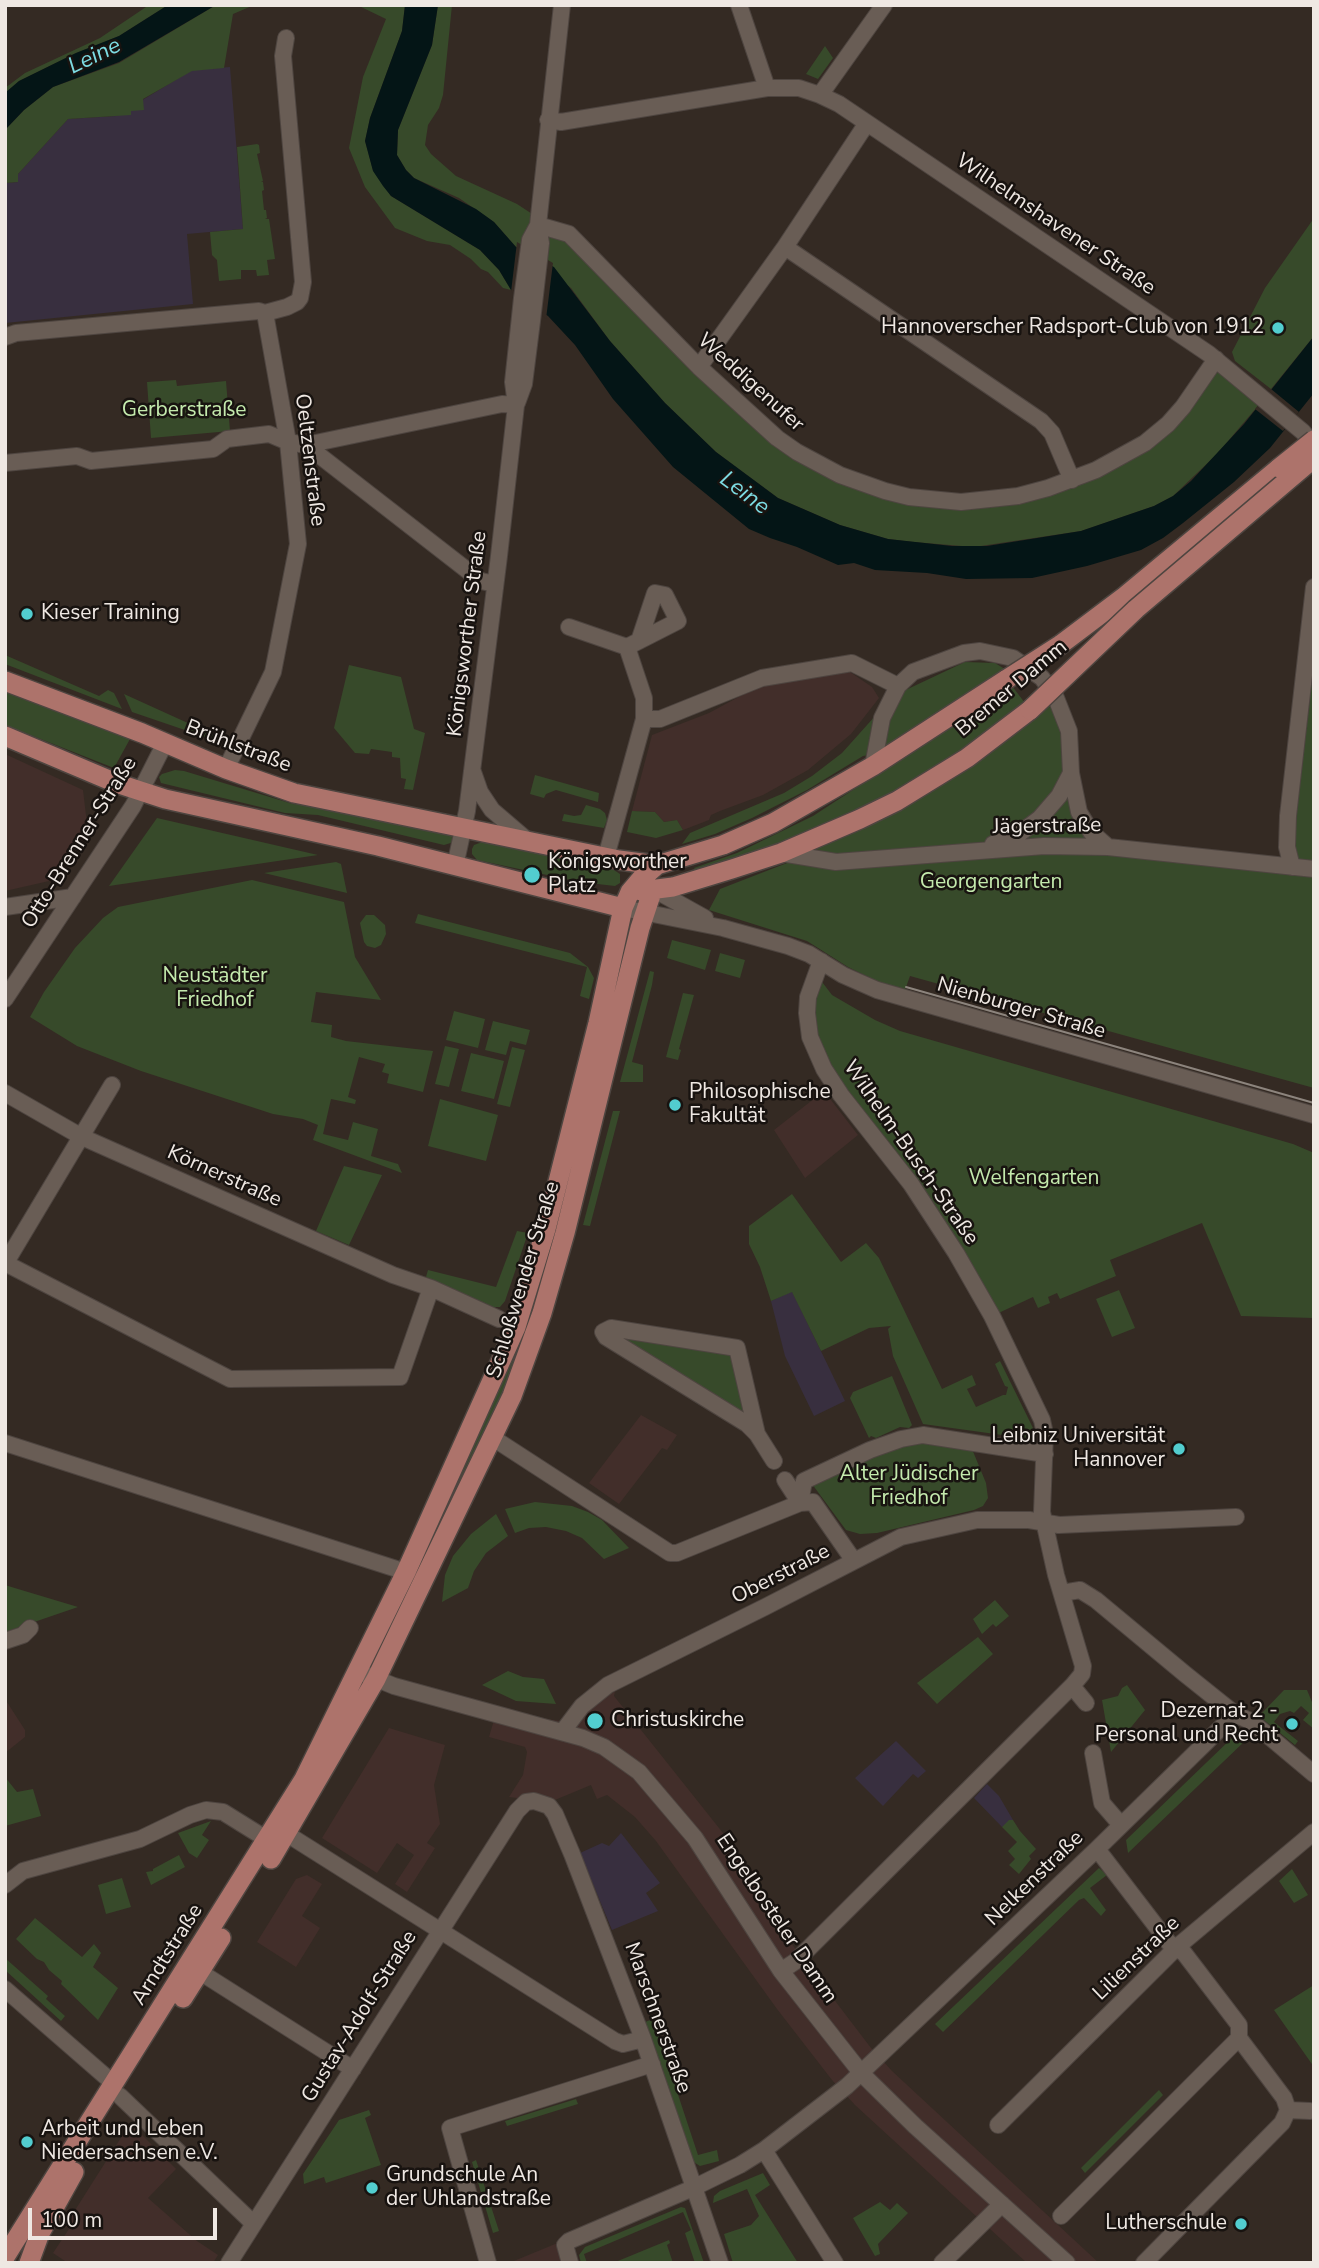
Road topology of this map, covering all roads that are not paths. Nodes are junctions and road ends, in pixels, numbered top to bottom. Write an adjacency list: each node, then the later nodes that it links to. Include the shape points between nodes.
1 (562, 5): 7 (street, Königsworther Straße)
2 (739, 5): 5 (street)
3 (884, 5): 6 (street)
4 (286, 38): 11 (street, via 283,57 303,282 297,302)
5 (767, 88): 6 (street, Wilhelmshavener Straße, via 799,88); 7 (street, Wilhelmshavener Straße, via 561,122)
6 (820, 95): 8 (street, Wilhelmshavener Straße)
7 (548, 120): 9 (street, Königsworther Straße)
8 (867, 123): 10 (street); 13 (street, Wilhelmshavener Straße)
9 (538, 225): 14 (street, Weddigenufer, via 569,234); 15 (street, Königsworther Straße, via 513,382)
10 (785, 247): 14 (street); 22 (street, via 1041,421 1052,433)
11 (265, 313): 12 (street, via 42,330); 17 (street, Oeltzenstraße)
12 (5, 337)
13 (1216, 359): 16 (street, Wilhelmshavener Straße); 22 (street, Weddigenufer, via 1168,424 1145,443)
14 (699, 367): 22 (street, Weddigenufer, via 797,452 840,475 885,491 961,502 1018,496)
15 (516, 405): 18 (street, via 502,404); 23 (street, Königsworther Straße)
16 (1308, 436): 19 (street, Wilhelmshavener Straße); 31 (main road, Bremer Damm, bridge, via 1125,596 1060,645)
17 (288, 442): 18 (street); 21 (street, via 269,434 227,439 213,449 91,461 77,456); 32 (street, Oeltzenstraße, via 298,544 288,601 272,673)
18 (306, 445): 23 (street, via 481,582)
19 (1314, 446)
20 (1314, 458): 40 (main road, Bremer Damm, bridge, via 1173,577 1030,710 967,758 897,801)
21 (5, 463)
22 (1072, 480)
23 (495, 584): 33 (street, Königsworther Straße)
24 (1314, 587): 44 (street, via 1288,816)
25 (569, 627): 28 (street, via 633,644)
26 (5, 681): 30 (main road, Brühlstraße)
27 (898, 686): 28 (street, via 852,663 762,678 660,719); 31 (street, via 882,718); 34 (street, via 913,672 964,653 980,651 1013,658 1042,678 1056,698 1069,731)
28 (644, 719): 41 (street)
29 (5, 736): 35 (main road)
30 (165, 743): 32 (main road, Brühlstraße); 35 (street, Otto-Brenner-Straße)
31 (873, 766): 42 (main road, Bremer Damm, via 773,823 723,845)
32 (226, 769): 36 (main road, Brühlstraße, via 317,799)
33 (472, 770): 36 (street, Königsworther Straße); 37 (street, via 492,810)
34 (1070, 773): 38 (street, via 1079,812 1091,832); 39 (street, via 1059,796 1040,818 1019,834)
35 (141, 792): 43 (main road); 47 (street, Otto-Brenner-Straße)
36 (463, 828): 37 (main road); 43 (street, Königsworther Straße)
37 (527, 840): 41 (main road)
38 (1108, 847): 39 (street, Jägerstraße); 44 (street, Jägerstraße)
39 (974, 850): 40 (street, Jägerstraße, via 836,862)
40 (781, 853): 46 (main road, Bremer Damm, via 695,880)
41 (612, 859): 42 (main road); 46 (main road)
42 (657, 865): 46 (main road)
43 (454, 866): 46 (main road, via 542,888)
44 (1292, 867): 45 (street, Jägerstraße)
45 (1314, 869)
46 (637, 892): 49 (main road); 50 (street, Nienburger Straße); 70 (main road, Schloßwender Straße, via 516,1327)
47 (73, 897): 48 (street); 52 (street, Otto-Brenner-Straße)
48 (5, 907)
49 (644, 912): 50 (street, Nienburger Straße); 61 (main road, Schloßwender Straße, via 553,1277 530,1350)
50 (723, 928): 51 (street, Nienburger Straße, via 788,946)
51 (821, 961): 55 (street, Nienburger Straße, via 877,990); 63 (street, Wilhelm-Busch-Straße, via 807,1013 810,1037 824,1069 903,1173 956,1253 1042,1420)
52 (5, 999)
53 (112, 1085): 56 (street)
54 (5, 1093): 56 (street, Körnerstraße)
55 (1314, 1115)
56 (82, 1137): 57 (street); 58 (street, Körnerstraße)
57 (5, 1263): 58 (street, via 230,1379 400,1377)
58 (431, 1288): 59 (street, Körnerstraße)
59 (499, 1318)
60 (757, 1434): 60 (street, via 737,1348 611,1328 603,1332); 64 (street)
61 (493, 1438): 66 (street, via 670,1553); 74 (main road, Schloßwender Straße)
62 (5, 1443): 70 (street)
63 (1045, 1454): 66 (street, via 923,1435 901,1439 804,1481); 68 (street, Wilhelm-Busch-Straße)
64 (774, 1461)
65 (785, 1480): 66 (street)
66 (800, 1503): 69 (street, via 813,1502)
67 (1236, 1517): 68 (street, Oberstraße)
68 (1044, 1523): 69 (street, Oberstraße, via 977,1520 901,1537); 71 (street, Wilhelm-Busch-Straße)
69 (854, 1561): 78 (street, Oberstraße, via 608,1685 582,1706)
70 (406, 1572): 74 (main road, Schloßwender Straße)
71 (1062, 1593): 75 (street, Wilhelm-Busch-Straße, via 1083,1666); 77 (street, via 1080,1590 1096,1600)
72 (30, 1628): 73 (street)
73 (5, 1642)
74 (367, 1675): 78 (street, Engelbosteler Damm); 84 (main road, Arndtstraße); 85 (main road, Arndtstraße)
75 (1072, 1686): 76 (street); 90 (street)
76 (1086, 1703)
77 (1235, 1714): 80 (street, via 1252,1722); 82 (street, Nelkenstraße)
78 (563, 1731): 90 (street, Engelbosteler Damm, via 604,1747 653,1786 695,1838)
79 (1093, 1753): 82 (street, via 1102,1803)
80 (1314, 1773)
81 (534, 1801): 88 (street, Gustav-Adolf-Straße, via 517,1811); 94 (street, Marschnerstraße, via 549,1806 555,1814)
82 (1121, 1825): 86 (street, Nelkenstraße)
83 (1314, 1832): 89 (street, Lilienstraße)
84 (287, 1834): 88 (street); 91 (main road, Arndtstraße)
85 (268, 1840): 87 (street, via 223,1812 206,1810 140,1839 23,1871); 98 (main road, Arndtstraße)
86 (1097, 1849): 89 (street, via 1169,1943); 97 (street, Nelkenstraße)
87 (5, 1885)
88 (440, 1929): 94 (street, via 615,2041 623,2044); 96 (street, Gustav-Adolf-Straße)
89 (1177, 1947): 93 (street, via 1239,2025); 101 (street, Lilienstraße)
90 (781, 1971): 97 (street, Engelbosteler Damm)
91 (200, 1972): 96 (street); 98 (main road, Arndtstraße)
92 (5, 1989): 98 (street)
93 (1239, 2038): 99 (street); 105 (street)
94 (643, 2039): 95 (street, Marschnerstraße)
95 (652, 2064): 103 (street, Marschnerstraße); 110 (street, via 450,2128)
96 (353, 2068): 106 (street, Gustav-Adolf-Straße)
97 (862, 2074): 102 (street, Nelkenstraße); 104 (street, Engelbosteler Damm)
98 (117, 2090): 106 (street); 107 (main road, Arndtstraße); 108 (main road, Arndtstraße, via 40,2233)
99 (1288, 2109): 100 (street); 116 (street, via 1282,2123)
100 (1313, 2114)
101 (998, 2125)
102 (764, 2150): 103 (street, Nelkenstraße); 113 (street)
103 (693, 2188): 111 (street, Nelkenstraße, via 575,2237 565,2245); 112 (street, Marschnerstraße)
104 (1002, 2204): 114 (street); 115 (street, Engelbosteler Damm)
105 (1061, 2216)
106 (254, 2224): 109 (street, Gustav-Adolf-Straße)
107 (5, 2257)
108 (29, 2263)
109 (229, 2263)
110 (488, 2263)
111 (569, 2263)
112 (720, 2263)
113 (835, 2263)
114 (942, 2263)
115 (1067, 2263)
116 (1144, 2263)

